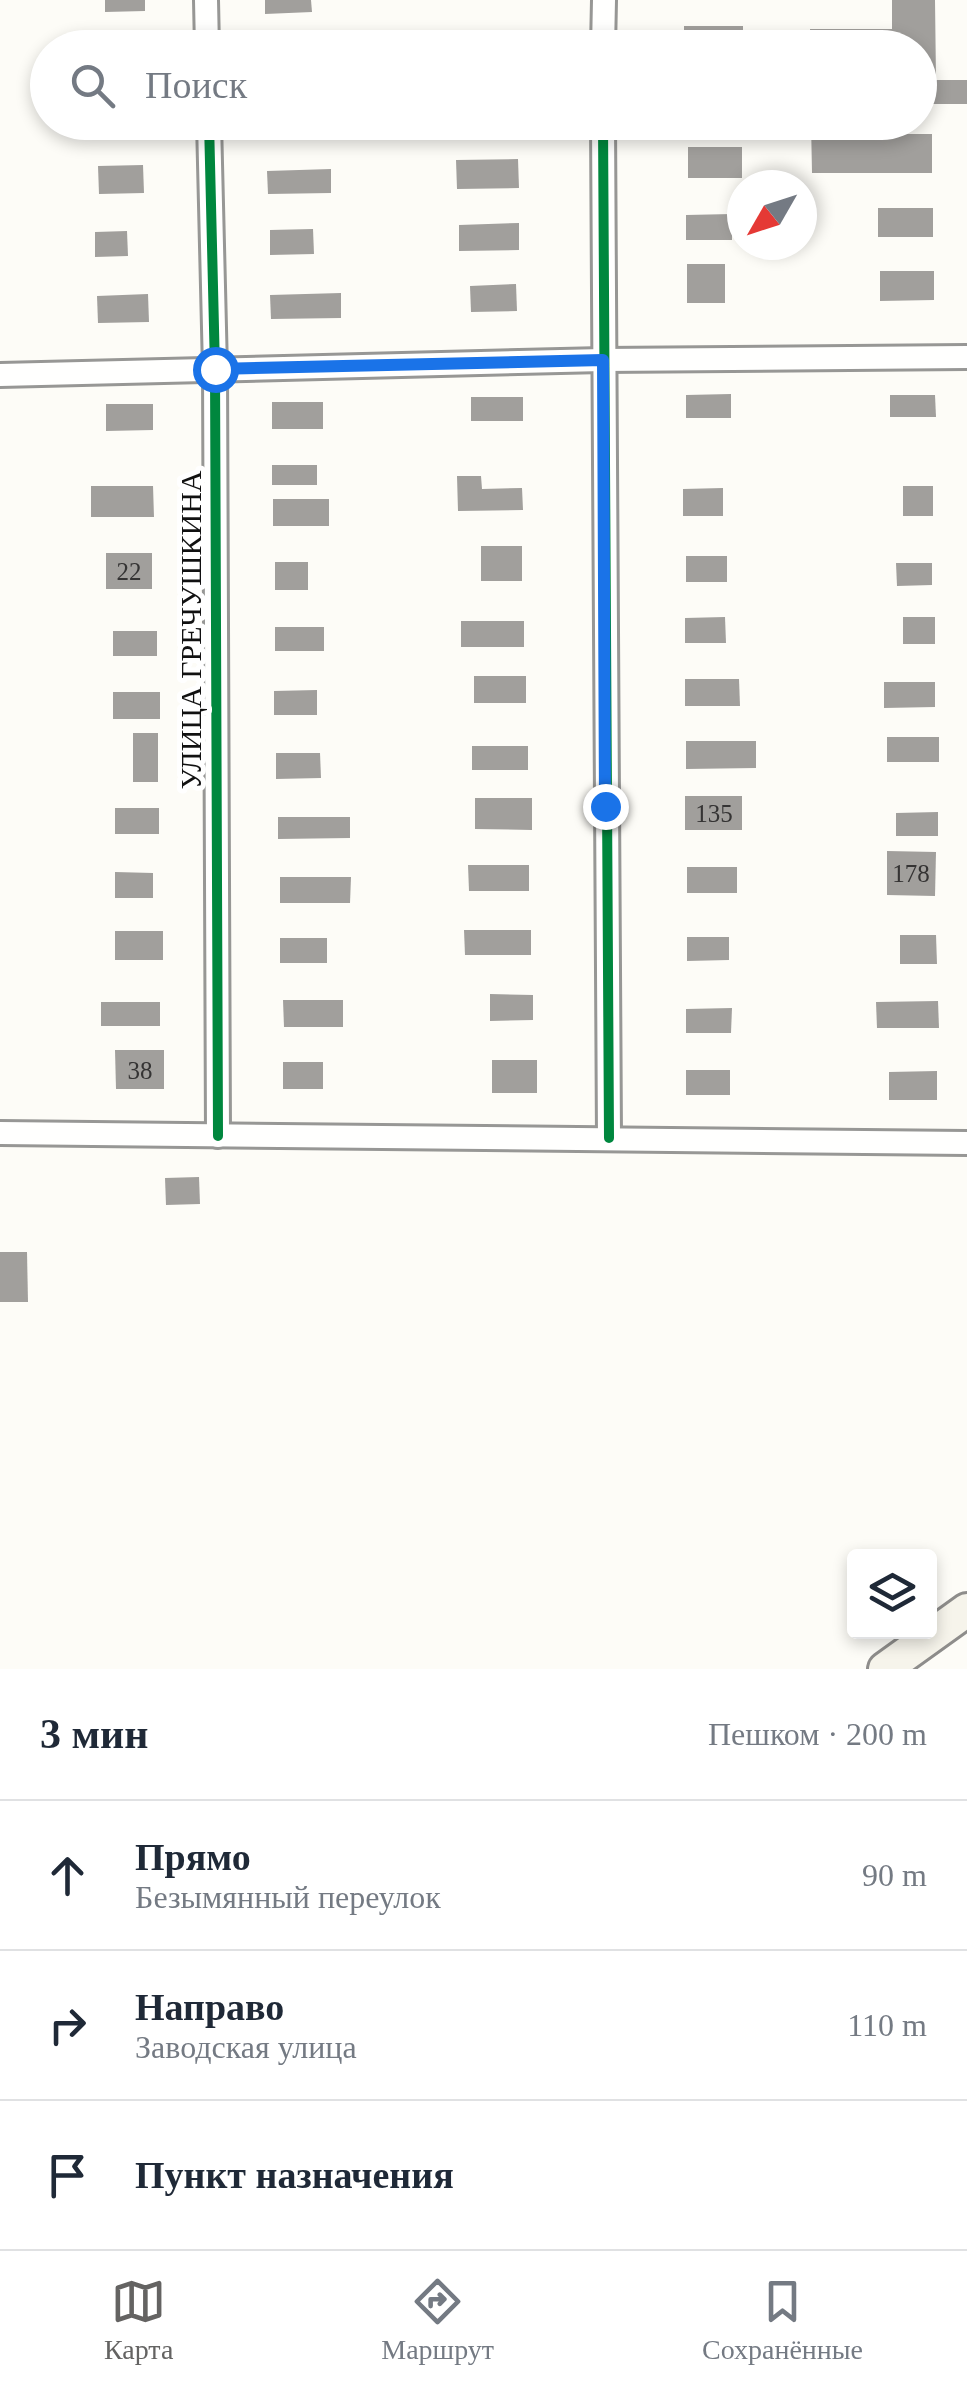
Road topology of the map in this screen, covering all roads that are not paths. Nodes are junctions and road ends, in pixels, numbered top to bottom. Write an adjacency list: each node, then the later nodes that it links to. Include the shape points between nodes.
1 (206, 0): 3 (street)
2 (604, 0): 4 (street)
3 (207, 30)
4 (603, 30)
5 (209, 140): 9 (street, УЛИЦА ГРЕЧУШКИНА)
6 (602, 140): 8 (street)
7 (967, 357): 8 (street)
8 (603, 360): 9 (street); 13 (street)
9 (215, 369): 10 (street); 12 (street, УЛИЦА ГРЕЧУШКИНА)
10 (0, 374)
11 (0, 1133): 12 (street)
12 (218, 1136): 13 (street)
13 (609, 1138): 14 (street)
14 (967, 1142)
15 (967, 1610): 16 (main road)
16 (885, 1669)

